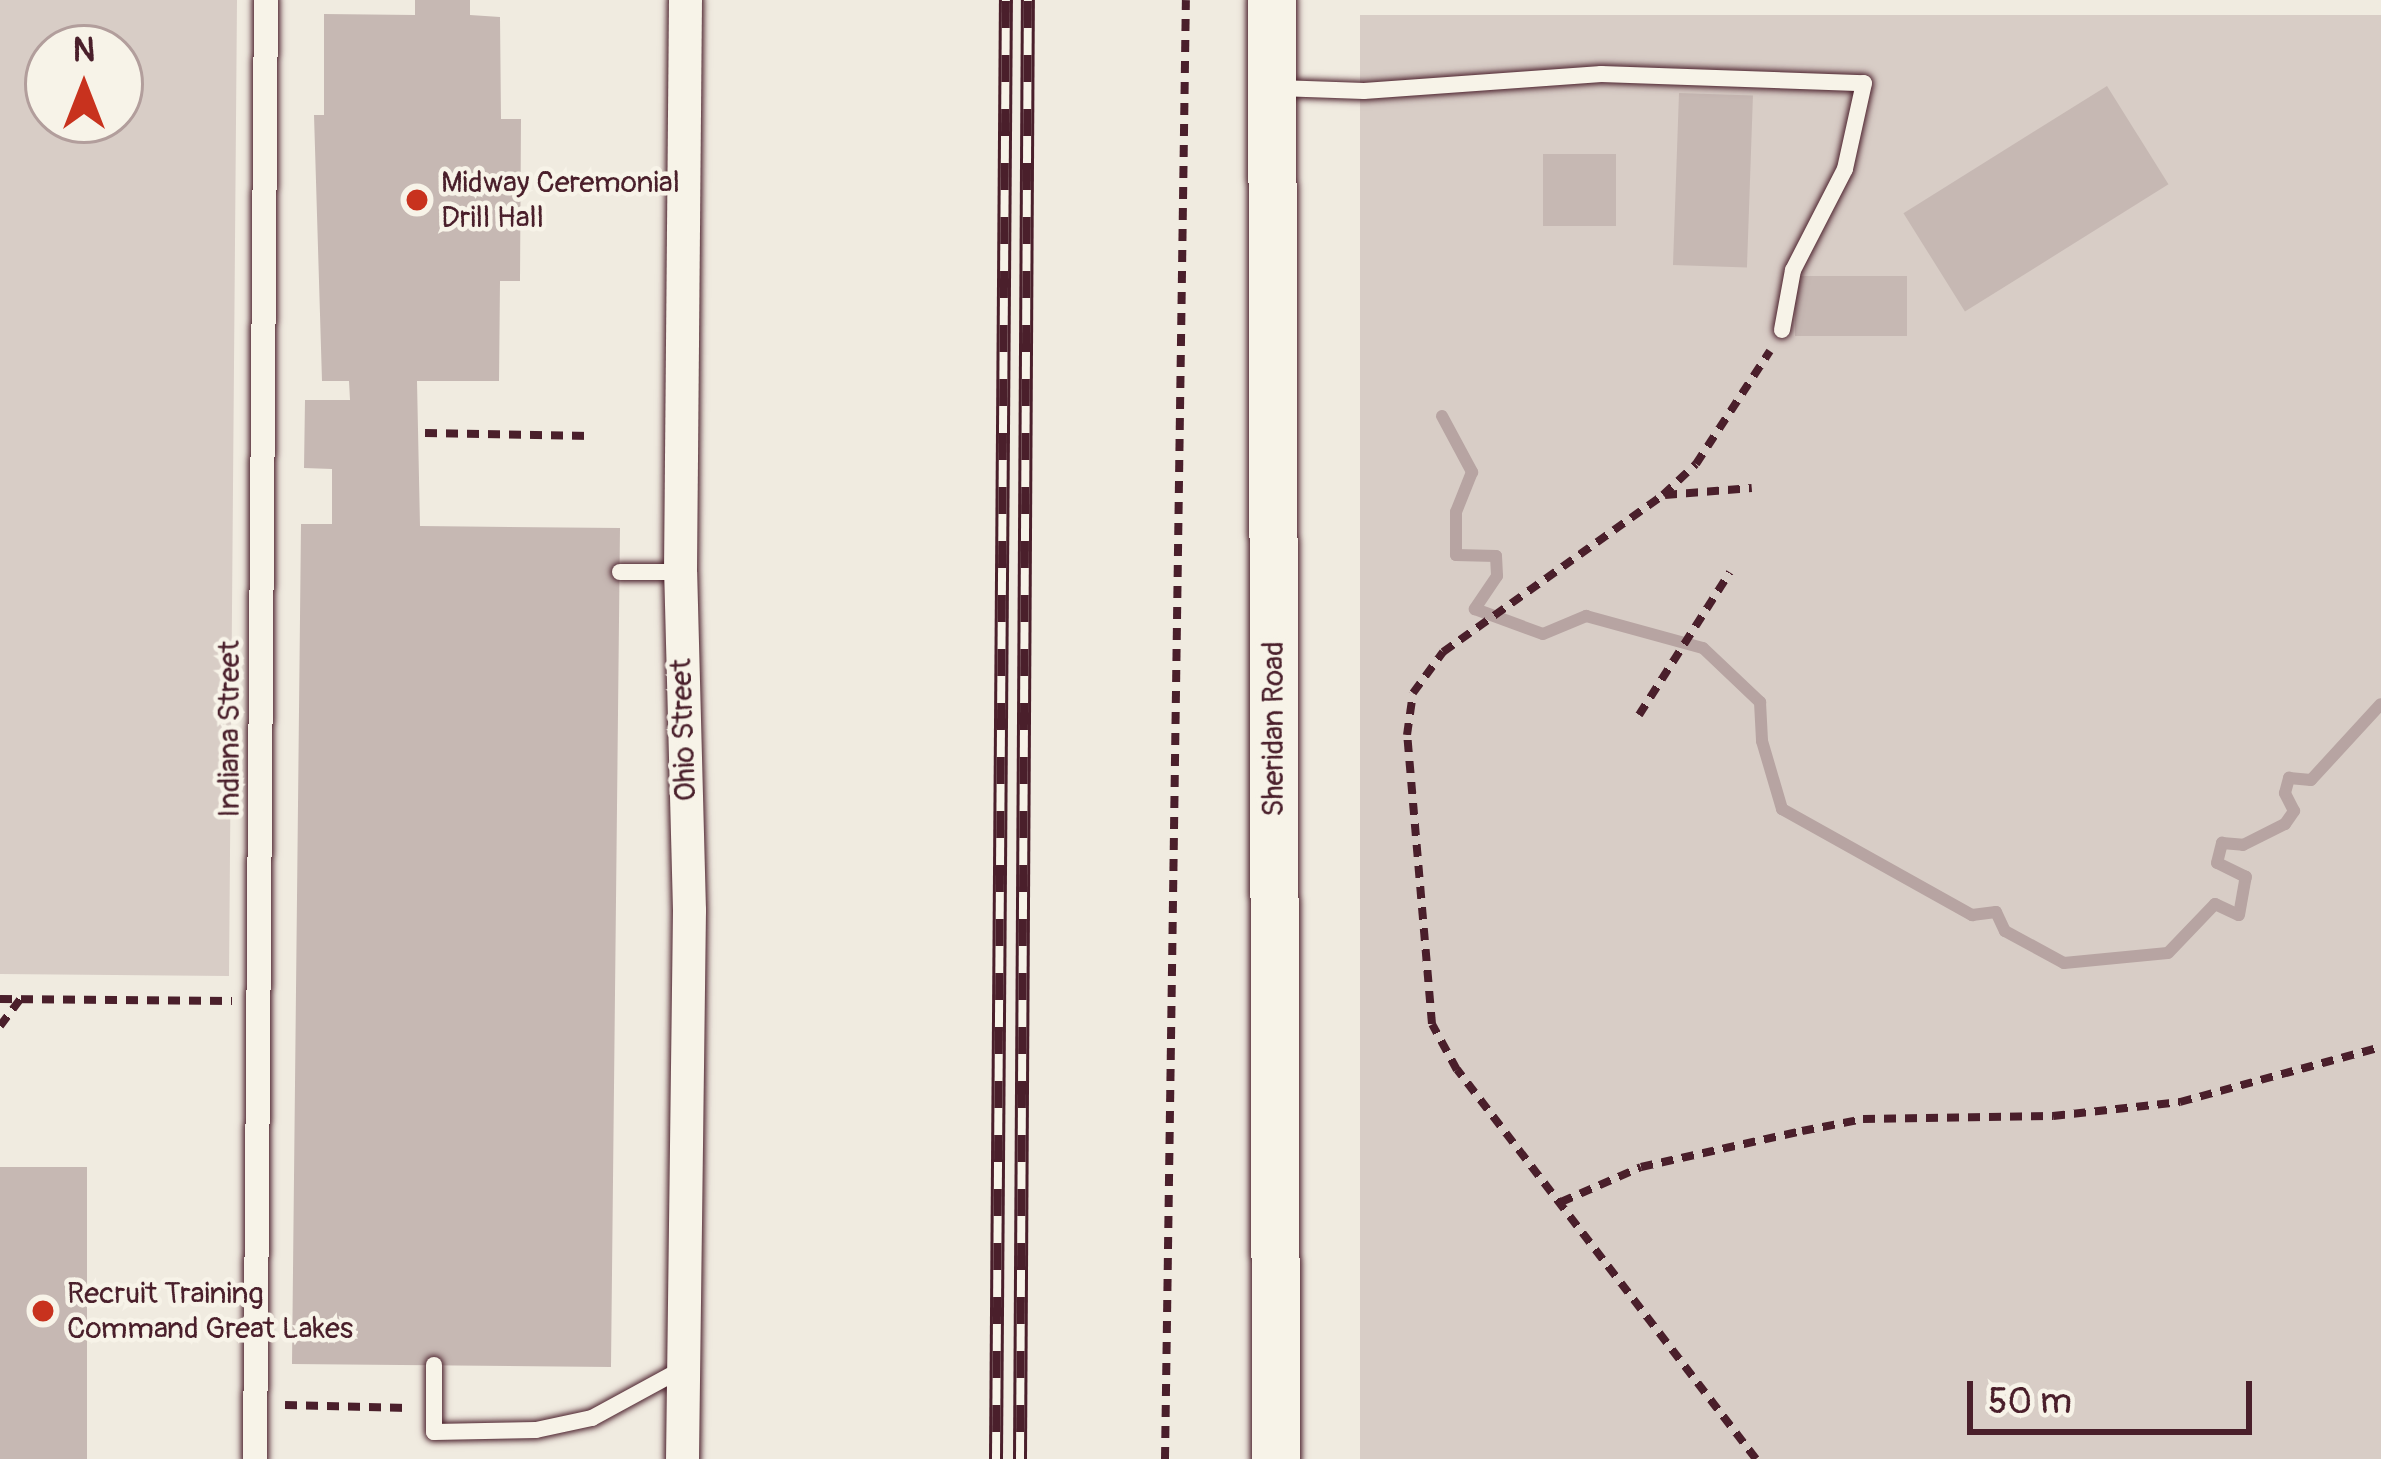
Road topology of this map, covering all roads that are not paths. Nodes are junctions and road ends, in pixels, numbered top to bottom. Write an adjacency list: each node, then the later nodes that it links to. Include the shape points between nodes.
1 (266, 0): 10 (street, Indiana Street)
2 (685, 0): 7 (street, Ohio Street)
3 (1272, 0): 4 (main road, Sheridan Road)
4 (1271, 88): 5 (lane, via 1364,91 1601,74 1864,83 1845,169 1793,270); 12 (main road, Sheridan Road)
5 (1782, 330)
6 (620, 572): 7 (lane)
7 (680, 572): 9 (street, Ohio Street, via 689,910)
8 (434, 1365): 9 (lane, via 434,1432 536,1430 592,1418)
9 (683, 1368): 11 (street, Ohio Street)
10 (255, 1459)
11 (682, 1459)
12 (1276, 1459)

